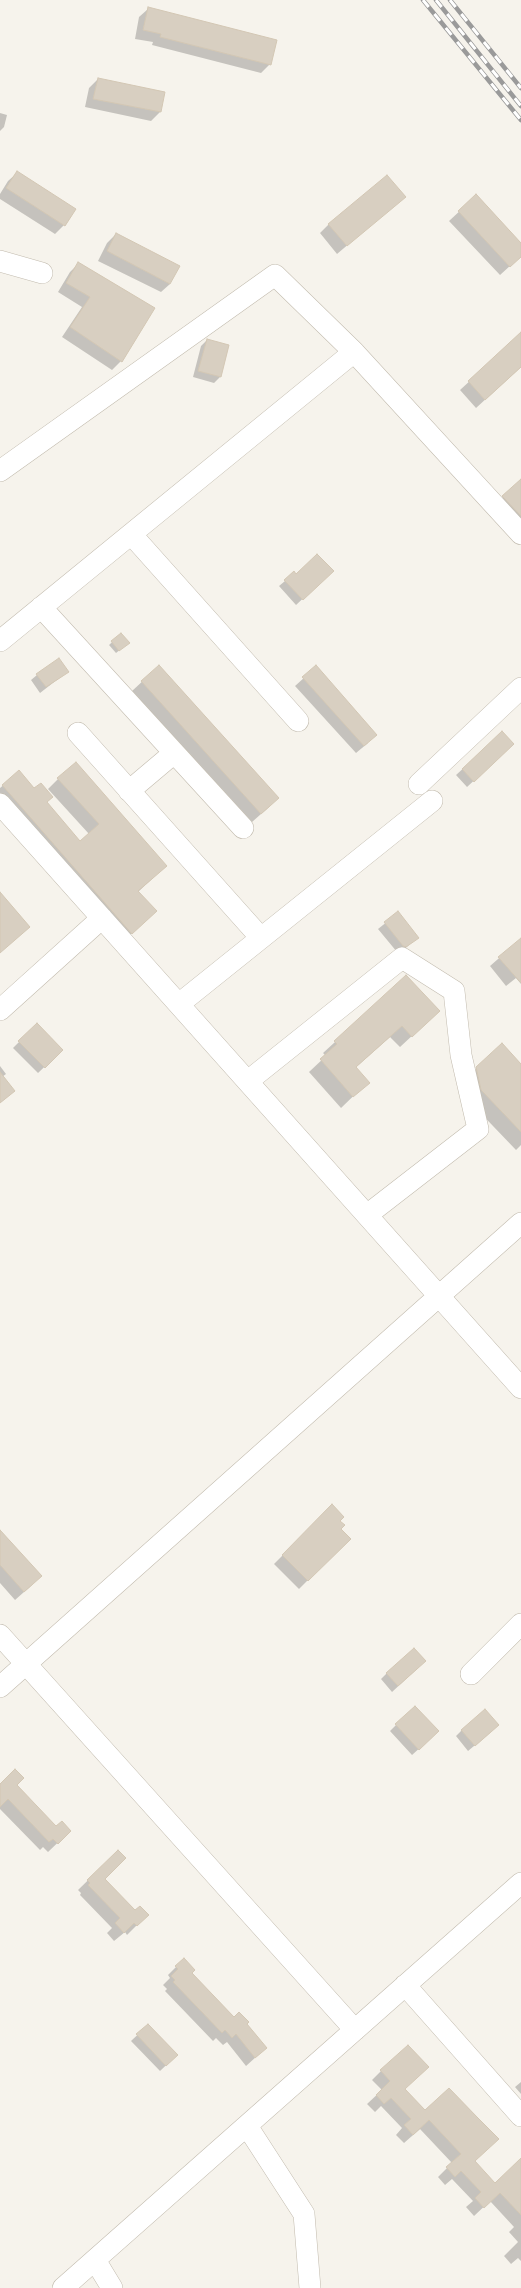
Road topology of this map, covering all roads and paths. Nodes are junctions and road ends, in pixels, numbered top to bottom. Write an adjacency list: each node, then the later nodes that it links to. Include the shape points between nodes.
1 (0, 261): 2 (street)
2 (42, 273)
3 (354, 352): 4 (street, via 275,276); 5 (street); 6 (street)
4 (0, 471)
5 (131, 534): 7 (street); 10 (street)
6 (521, 534)
7 (41, 607): 8 (street); 12 (street)
8 (0, 641)
9 (521, 688): 13 (street)
10 (298, 721)
11 (78, 733): 14 (street)
12 (174, 753): 14 (street); 17 (street)
13 (419, 784)
14 (129, 791): 19 (street)
15 (432, 801): 19 (street)
16 (0, 804): 18 (street)
17 (243, 828)
18 (102, 918): 20 (street); 21 (street)
19 (261, 938): 20 (street)
20 (179, 1004): 22 (street)
21 (0, 1010)
22 (248, 1081): 23 (street); 23 (street, via 402,958 454,991 460,1055 478,1129)
23 (367, 1215): 25 (street)
24 (521, 1223): 25 (street)
25 (439, 1295): 26 (street); 29 (street)
26 (521, 1388)
27 (521, 1624): 30 (street)
28 (0, 1635): 29 (street)
29 (26, 1664): 31 (street); 34 (street)
30 (471, 1674)
31 (0, 1687)
32 (521, 1883): 33 (street)
33 (405, 1985): 34 (street); 35 (street)
34 (355, 2030): 36 (street)
35 (521, 2116)
36 (247, 2126): 37 (street); 40 (street, via 304,2214)
37 (95, 2260): 38 (street); 39 (street)
38 (63, 2288)
39 (112, 2288)
40 (310, 2288)

